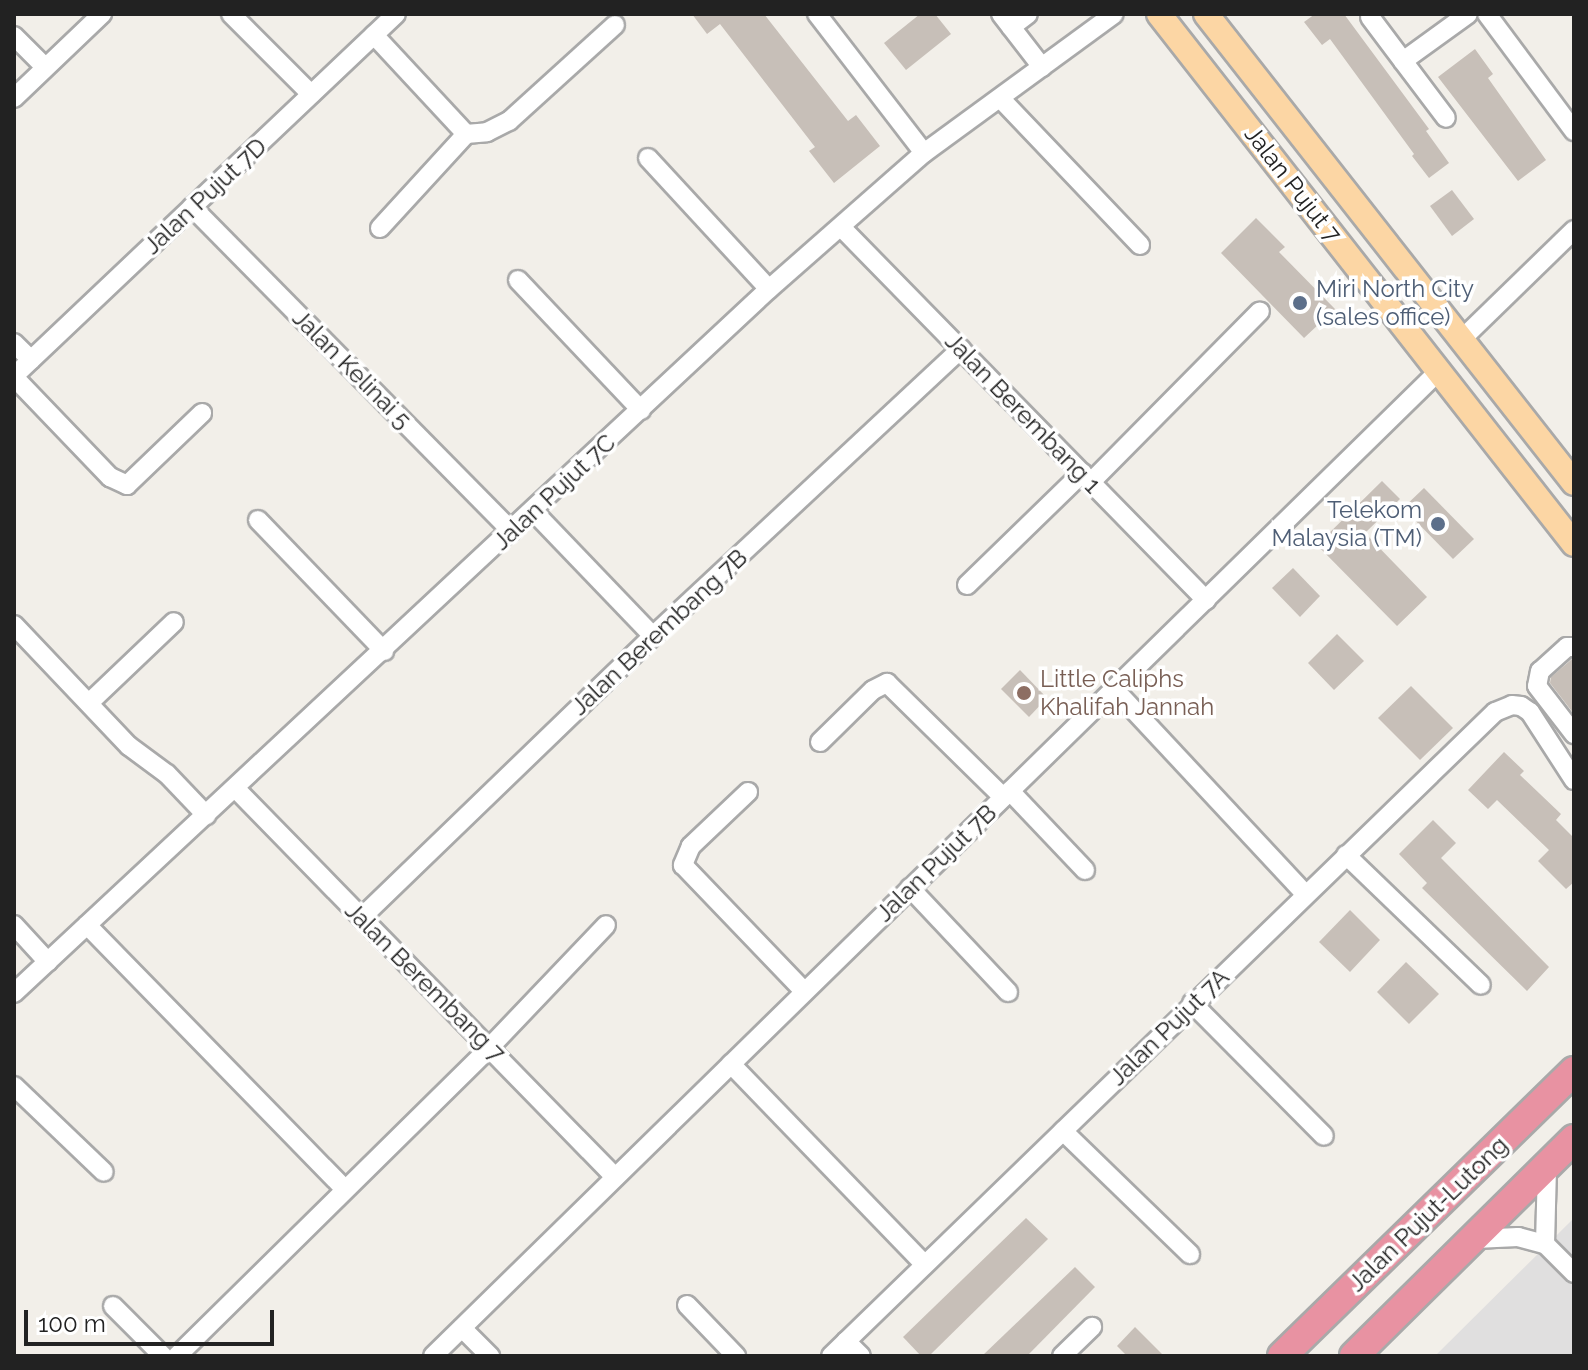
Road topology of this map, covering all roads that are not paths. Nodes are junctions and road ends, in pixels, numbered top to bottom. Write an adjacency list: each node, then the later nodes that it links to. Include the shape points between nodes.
1 (102, 14): 18 (street)
2 (231, 14): 20 (street)
3 (396, 14): 15 (street, Jalan Pujut 7D)
4 (817, 14): 27 (street)
5 (1028, 14): 13 (street)
6 (1114, 14): 19 (street, Jalan Pujut 7C)
7 (1159, 14): 23 (main road, Jalan Pujut 7)
8 (1172, 14): 23 (main road, via 1209,60)
9 (1206, 14): 37 (main road, Jalan Pujut 7)
10 (1468, 14): 17 (street)
11 (1487, 14): 25 (street)
12 (1370, 17): 17 (street)
13 (1006, 21): 19 (street)
14 (615, 25): 26 (street, via 509,121 487,132)
15 (374, 35): 20 (street, Jalan Pujut 7D); 26 (street)
16 (14, 36): 18 (street)
17 (1403, 61): 24 (street)
18 (45, 67): 21 (street)
19 (1042, 67): 22 (street, Jalan Pujut 7C)
20 (311, 94): 29 (street, Jalan Pujut 7D)
21 (14, 98)
22 (1000, 98): 27 (street, Jalan Pujut 7C); 33 (street)
23 (1232, 106): 41 (main road, Jalan Pujut 7)
24 (1446, 118)
25 (1574, 131)
26 (466, 134): 31 (street)
27 (924, 153): 30 (street, Jalan Pujut 7C)
28 (648, 158): 35 (street)
29 (192, 207): 40 (street, Jalan Pujut 7D); 49 (street, Jalan Kelinai 5)
30 (841, 227): 35 (street, Jalan Pujut 7C); 39 (street, Jalan Berembang 1)
31 (380, 228)
32 (1574, 230): 37 (street)
33 (1140, 245)
34 (518, 280): 43 (street)
35 (769, 289): 43 (street, Jalan Pujut 7C)
36 (1260, 311): 45 (street)
37 (1463, 338): 46 (main road, Jalan Pujut 7)
38 (14, 343): 40 (street)
39 (961, 349): 45 (street, Jalan Berembang 1); 55 (street, Jalan Berembang 7B)
40 (31, 360): 42 (street, Jalan Pujut 7D)
41 (1439, 371): 50 (main road, Jalan Pujut 7); 52 (street, Jalan Pujut 7B)
42 (14, 377): 44 (street, via 110,477 127,485)
43 (641, 410): 47 (street, Jalan Pujut 7C)
44 (202, 413)
45 (1086, 478): 51 (street); 52 (street, Jalan Berembang 1)
46 (1574, 483)
47 (534, 512): 49 (street, Jalan Pujut 7C); 55 (street)
48 (258, 520): 57 (street)
49 (511, 531): 57 (street, Jalan Pujut 7C)
50 (1574, 544)
51 (967, 585)
52 (1206, 600): 59 (street, Jalan Pujut 7B)
53 (174, 622): 60 (street)
54 (14, 625): 60 (street)
55 (653, 636): 73 (street, Jalan Berembang 7B)
56 (1574, 647): 58 (street, Jalan Pujut 7A, via 1567,647 1540,671)
57 (384, 651): 65 (street, Jalan Pujut 7C)
58 (1537, 686): 61 (street, Jalan Pujut 7A); 62 (street)
59 (1115, 690): 67 (street, Jalan Pujut 7B); 72 (street)
60 (89, 703): 68 (street)
61 (1516, 705): 64 (street, via 1530,712); 69 (street, Jalan Pujut 7A, via 1495,712)
62 (1574, 734)
63 (820, 742): 67 (street, via 887,683)
64 (1574, 780)
65 (235, 788): 68 (street, Jalan Pujut 7C); 73 (street, Jalan Berembang 7)
66 (748, 792): 79 (street, via 691,846 683,865)
67 (1007, 794): 70 (street); 71 (street, Jalan Pujut 7B)
68 (206, 815): 75 (street, Jalan Pujut 7C)
69 (1346, 855): 72 (street, Jalan Pujut 7A); 78 (street)
70 (1085, 870)
71 (910, 888): 79 (street, Jalan Pujut 7B); 80 (street)
72 (1305, 894): 82 (street, Jalan Pujut 7A)
73 (361, 918): 83 (street, Jalan Berembang 7)
74 (14, 925): 77 (street)
75 (87, 925): 77 (street, Jalan Pujut 7C); 93 (street)
76 (606, 925): 83 (street)
77 (48, 962): 81 (street, Jalan Pujut 7C)
78 (1481, 985)
79 (804, 991): 84 (street, Jalan Pujut 7B)
80 (1008, 992)
81 (14, 993)
82 (1192, 1003): 87 (street, Jalan Pujut 7A); 88 (street)
83 (490, 1047): 92 (street, Jalan Berembang 7); 93 (street)
84 (731, 1064): 92 (street, Jalan Pujut 7B); 97 (street)
85 (1574, 1071): 112 (highway, Jalan Pujut-Lutong)
86 (14, 1086): 91 (street)
87 (1063, 1131): 96 (street); 97 (street, Jalan Pujut 7A)
88 (1324, 1136)
89 (1574, 1139): 90 (highway, Jalan Pujut-Lutong)
90 (1547, 1167): 94 (highway, Jalan Pujut-Lutong); 95 (street)
91 (104, 1172)
92 (615, 1177): 102 (street, Jalan Pujut 7B)
93 (344, 1188): 105 (street)
94 (1475, 1239): 95 (street, via 1518,1237); 113 (highway, Jalan Pujut-Lutong)
95 (1545, 1244): 98 (street)
96 (1190, 1254)
97 (924, 1264): 103 (street, Jalan Pujut 7A)
98 (1574, 1273)
99 (687, 1305): 108 (street)
100 (113, 1306): 104 (street)
101 (1092, 1327): 111 (street)
102 (462, 1328): 106 (street, Jalan Pujut 7B); 107 (street)
103 (846, 1341): 109 (street, Jalan Pujut 7A); 110 (street)
104 (163, 1356)
105 (177, 1356)
106 (433, 1356)
107 (490, 1356)
108 (736, 1356)
109 (831, 1356)
110 (861, 1356)
111 (1062, 1356)
112 (1282, 1356)
113 (1354, 1356)

